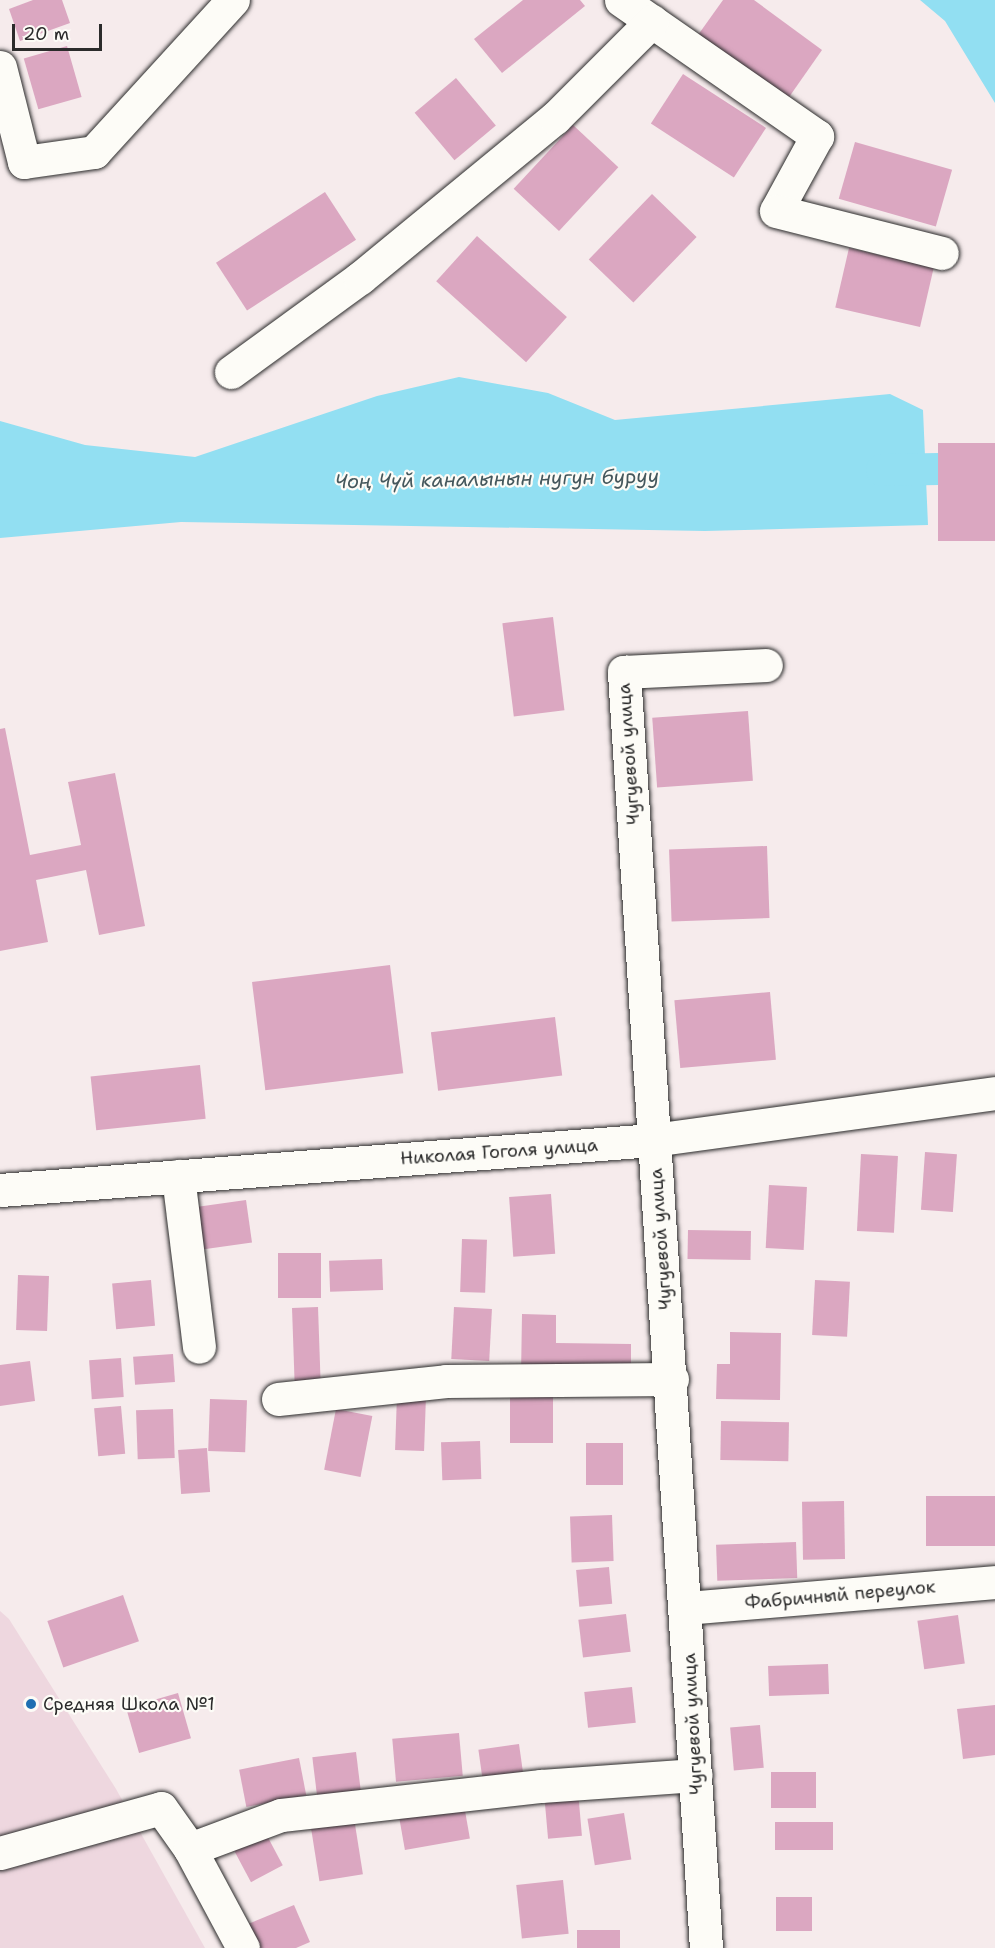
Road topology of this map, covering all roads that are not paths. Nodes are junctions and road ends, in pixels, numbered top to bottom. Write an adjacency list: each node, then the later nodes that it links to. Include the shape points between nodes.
1 (233, 0): 4 (street, via 94,152 24,162)
2 (621, 0): 3 (street)
3 (652, 21): 5 (street, via 817,136 776,211); 6 (street, via 555,118 360,278)
4 (0, 67)
5 (942, 253)
6 (231, 372)
7 (765, 665): 9 (street, Чугуевой улица, via 624,672)
8 (995, 1094): 9 (street, Николая Гоголя улица)
9 (653, 1140): 10 (street, Николая Гоголя улица); 13 (street, Чугуевой улица)
10 (178, 1176): 11 (street, Николая Гоголя улица); 12 (street)
11 (0, 1190)
12 (199, 1347)
13 (672, 1379): 14 (street, via 446,1381); 16 (street, Чугуевой улица)
14 (278, 1399)
15 (995, 1581): 16 (street, Фабричный переулок)
16 (686, 1608): 17 (street, Чугуевой улица)
17 (696, 1775): 18 (street, via 541,1786 281,1815); 21 (street, Чугуевой улица)
18 (190, 1849): 19 (street, via 161,1808); 20 (street)
19 (0, 1853)
20 (243, 1948)
21 (706, 1948)

